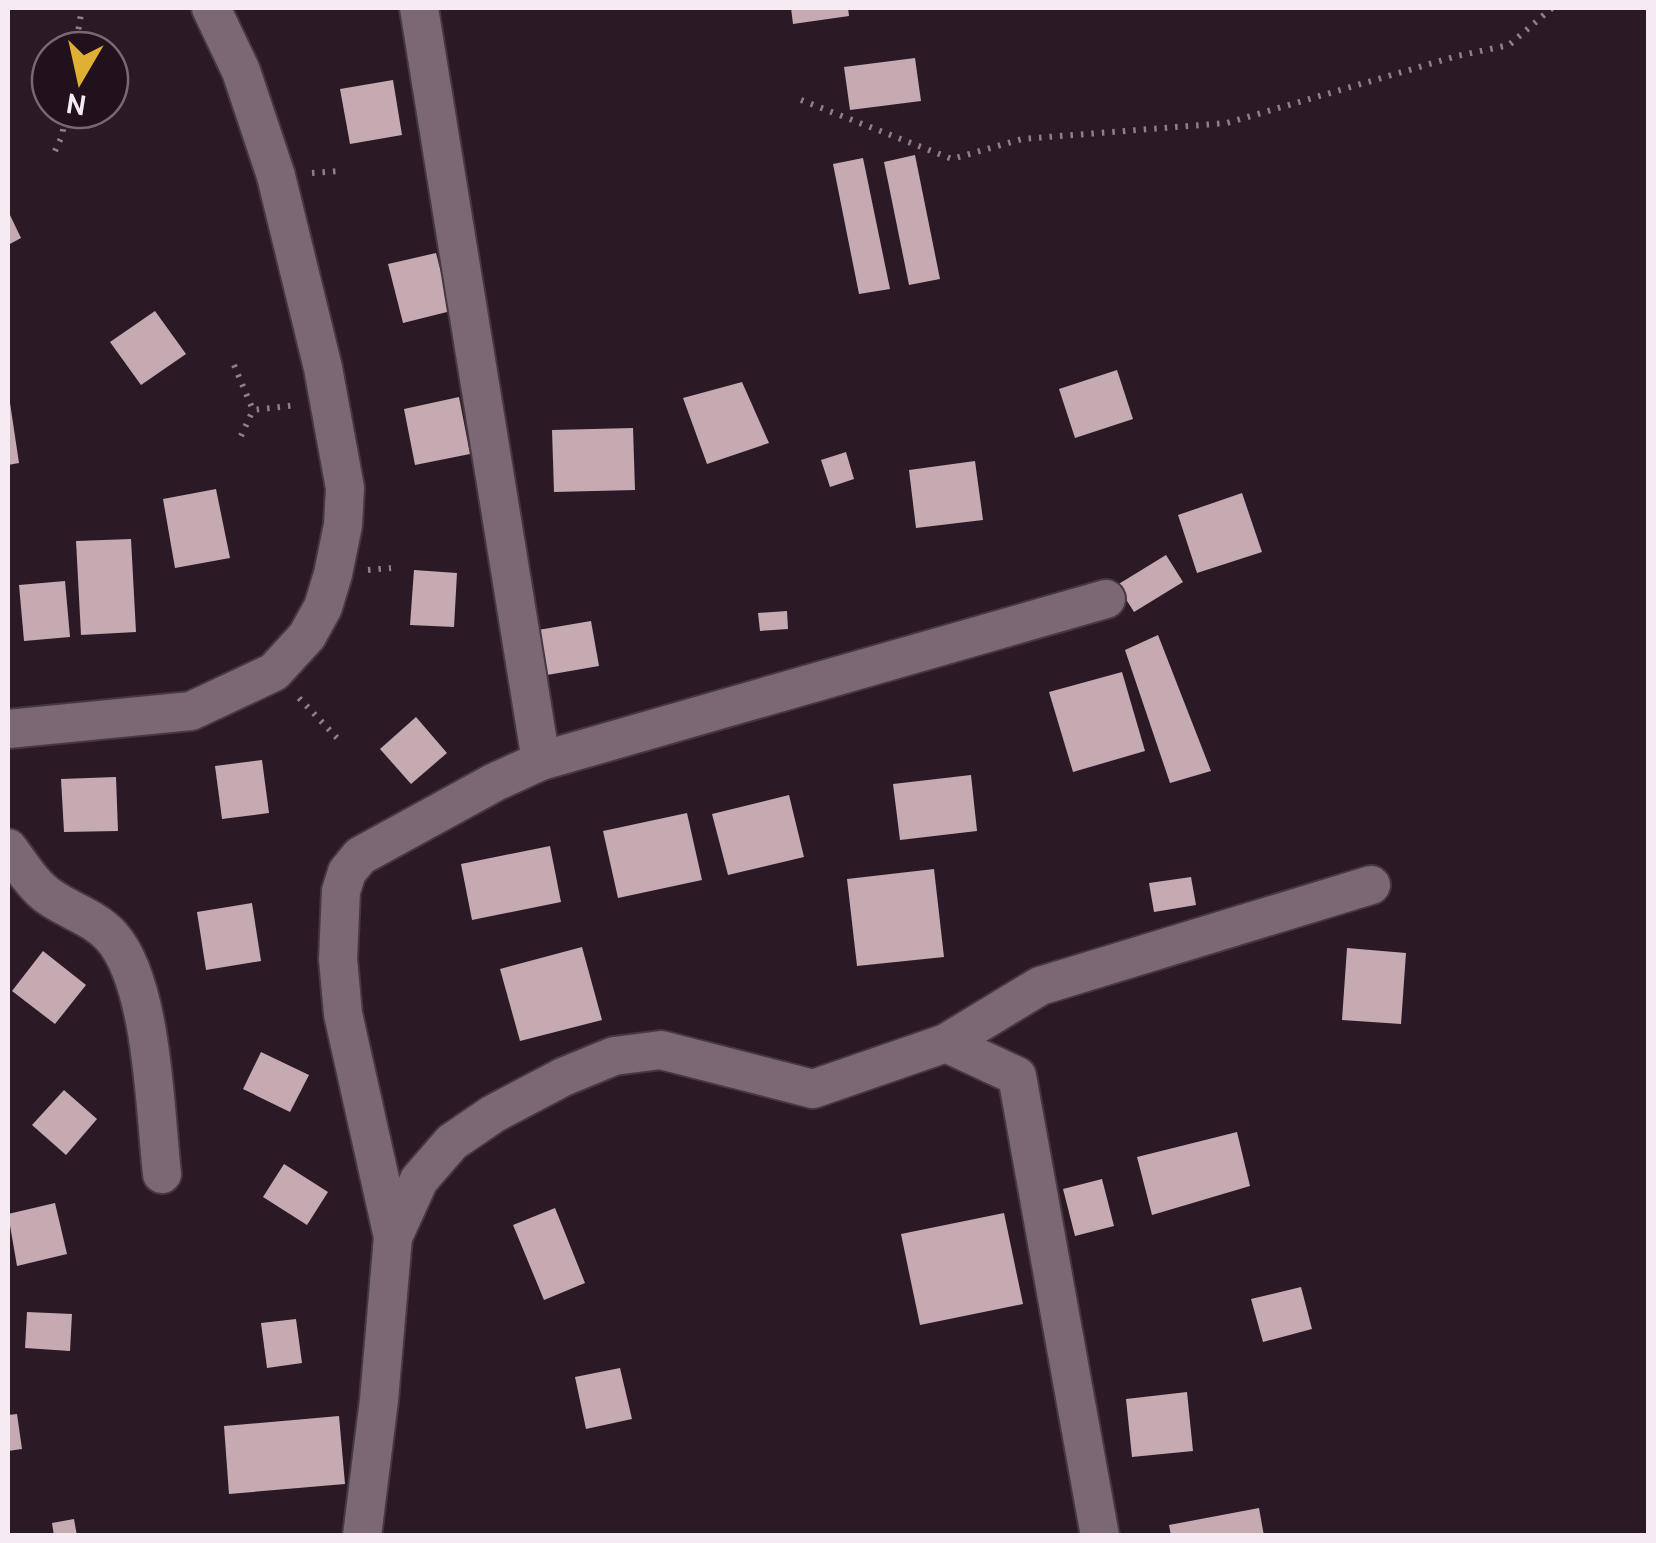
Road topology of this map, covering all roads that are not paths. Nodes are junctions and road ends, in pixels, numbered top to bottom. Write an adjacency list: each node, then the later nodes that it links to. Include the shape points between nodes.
1 (211, 8): 4 (street, via 276,176 330,402 345,488 334,574 306,636 274,672 192,711)
2 (419, 8): 5 (street)
3 (1106, 599): 5 (street)
4 (8, 729)
5 (541, 762): 10 (street, via 360,856 341,891 343,1014)
6 (8, 848): 9 (street, via 42,891 100,927 129,962 143,1012)
7 (1371, 885): 8 (street, via 1040,986)
8 (946, 1043): 10 (street, via 814,1088 660,1050 614,1056 492,1114 452,1142 419,1180); 12 (street, via 1017,1076)
9 (162, 1174)
10 (393, 1237): 11 (street)
11 (362, 1536)
12 (1100, 1536)

